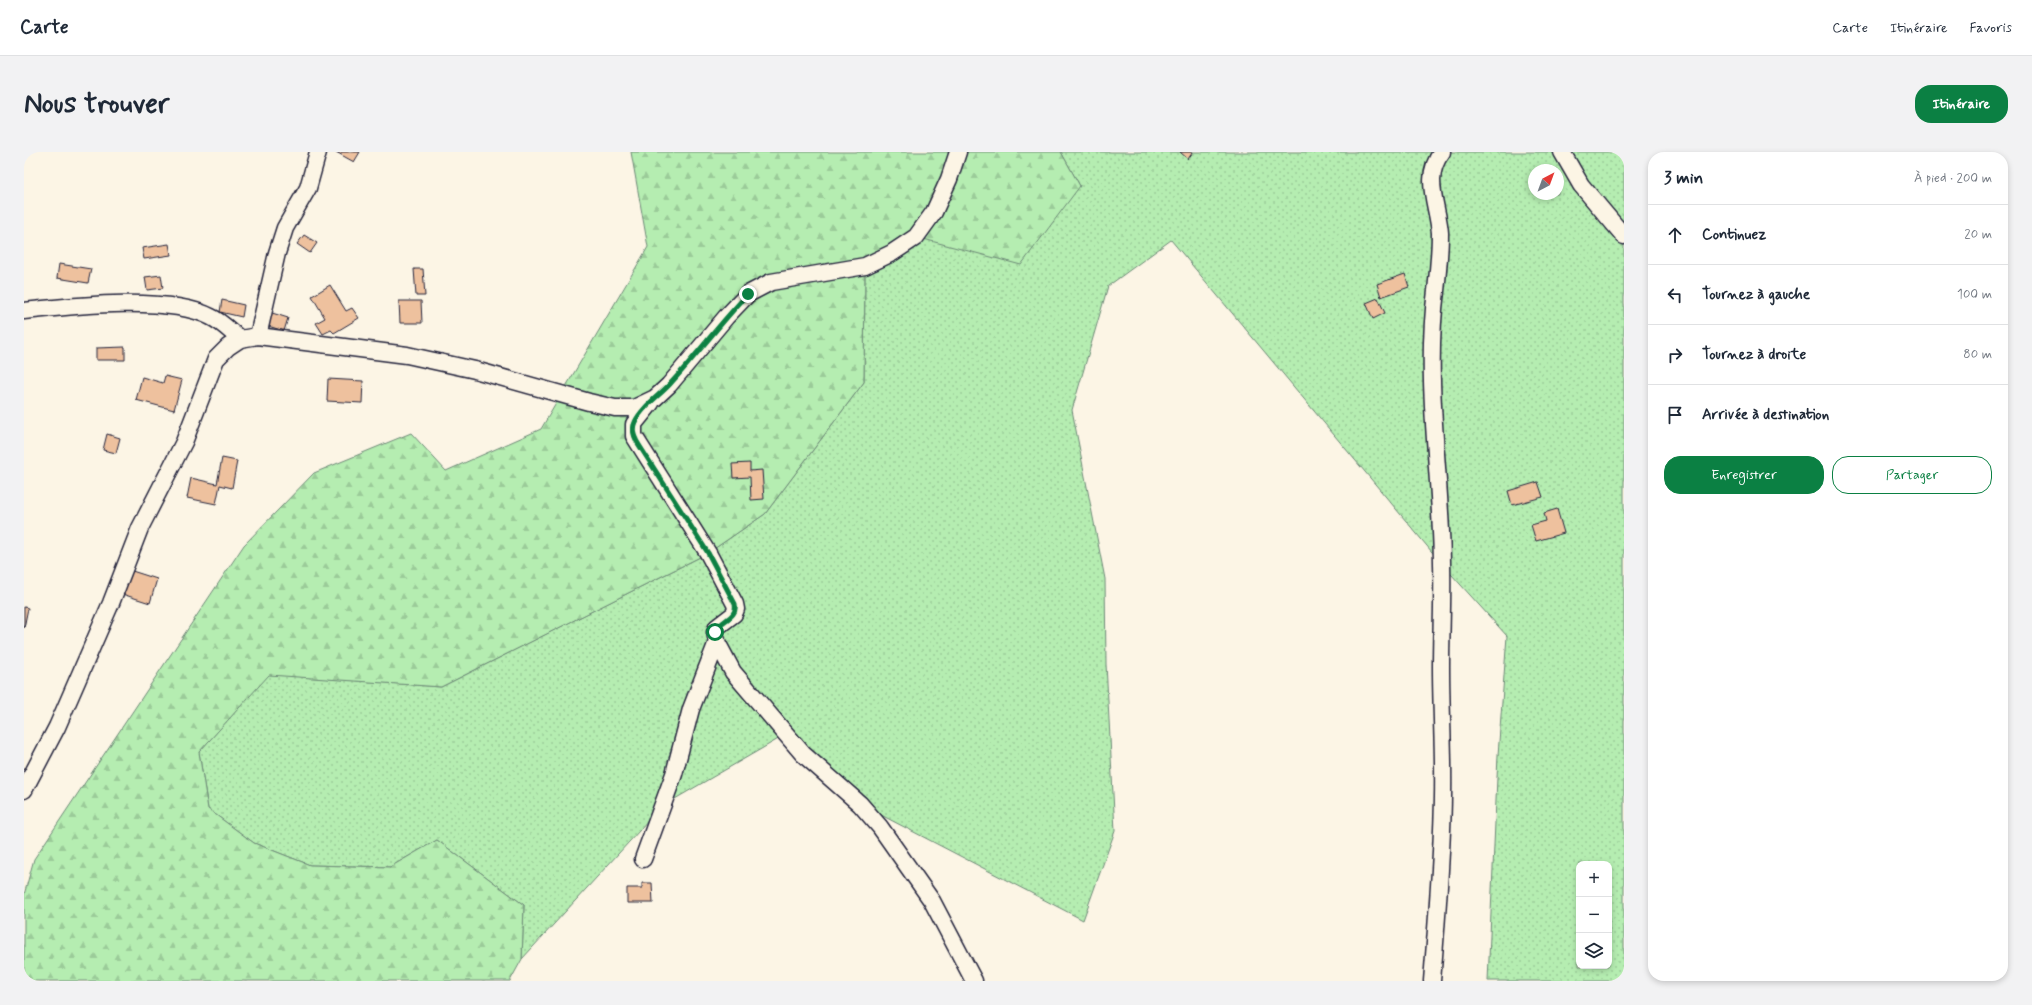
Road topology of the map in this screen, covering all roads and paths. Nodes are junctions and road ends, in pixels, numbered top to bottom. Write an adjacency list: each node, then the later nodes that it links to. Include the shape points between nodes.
1 (318, 152): 7 (street, via 308,188 285,228)
2 (958, 152): 9 (street, via 934,212 916,237 892,254 865,266 771,282 748,294)
3 (1442, 152): 14 (street, via 1432,172 1432,191 1440,232 1432,318 1432,359 1442,564 1443,787)
4 (1562, 152): 5 (street, via 1581,185)
5 (1624, 236)
6 (24, 311): 8 (street, via 125,304 182,307 212,317)
7 (258, 336): 8 (street); 9 (street, via 407,355 475,370 615,408 634,408)
8 (240, 339): 11 (street, via 216,359 184,442 140,528 111,603 57,727)
9 (655, 398): 10 (street, via 634,424 634,436 708,553 735,604 734,614 717,626)
10 (717, 642): 12 (street, via 691,709 674,774); 13 (street, via 733,672 803,754 860,804 880,827 932,901)
11 (24, 790)
12 (643, 859)
13 (974, 981)
14 (1432, 981)

